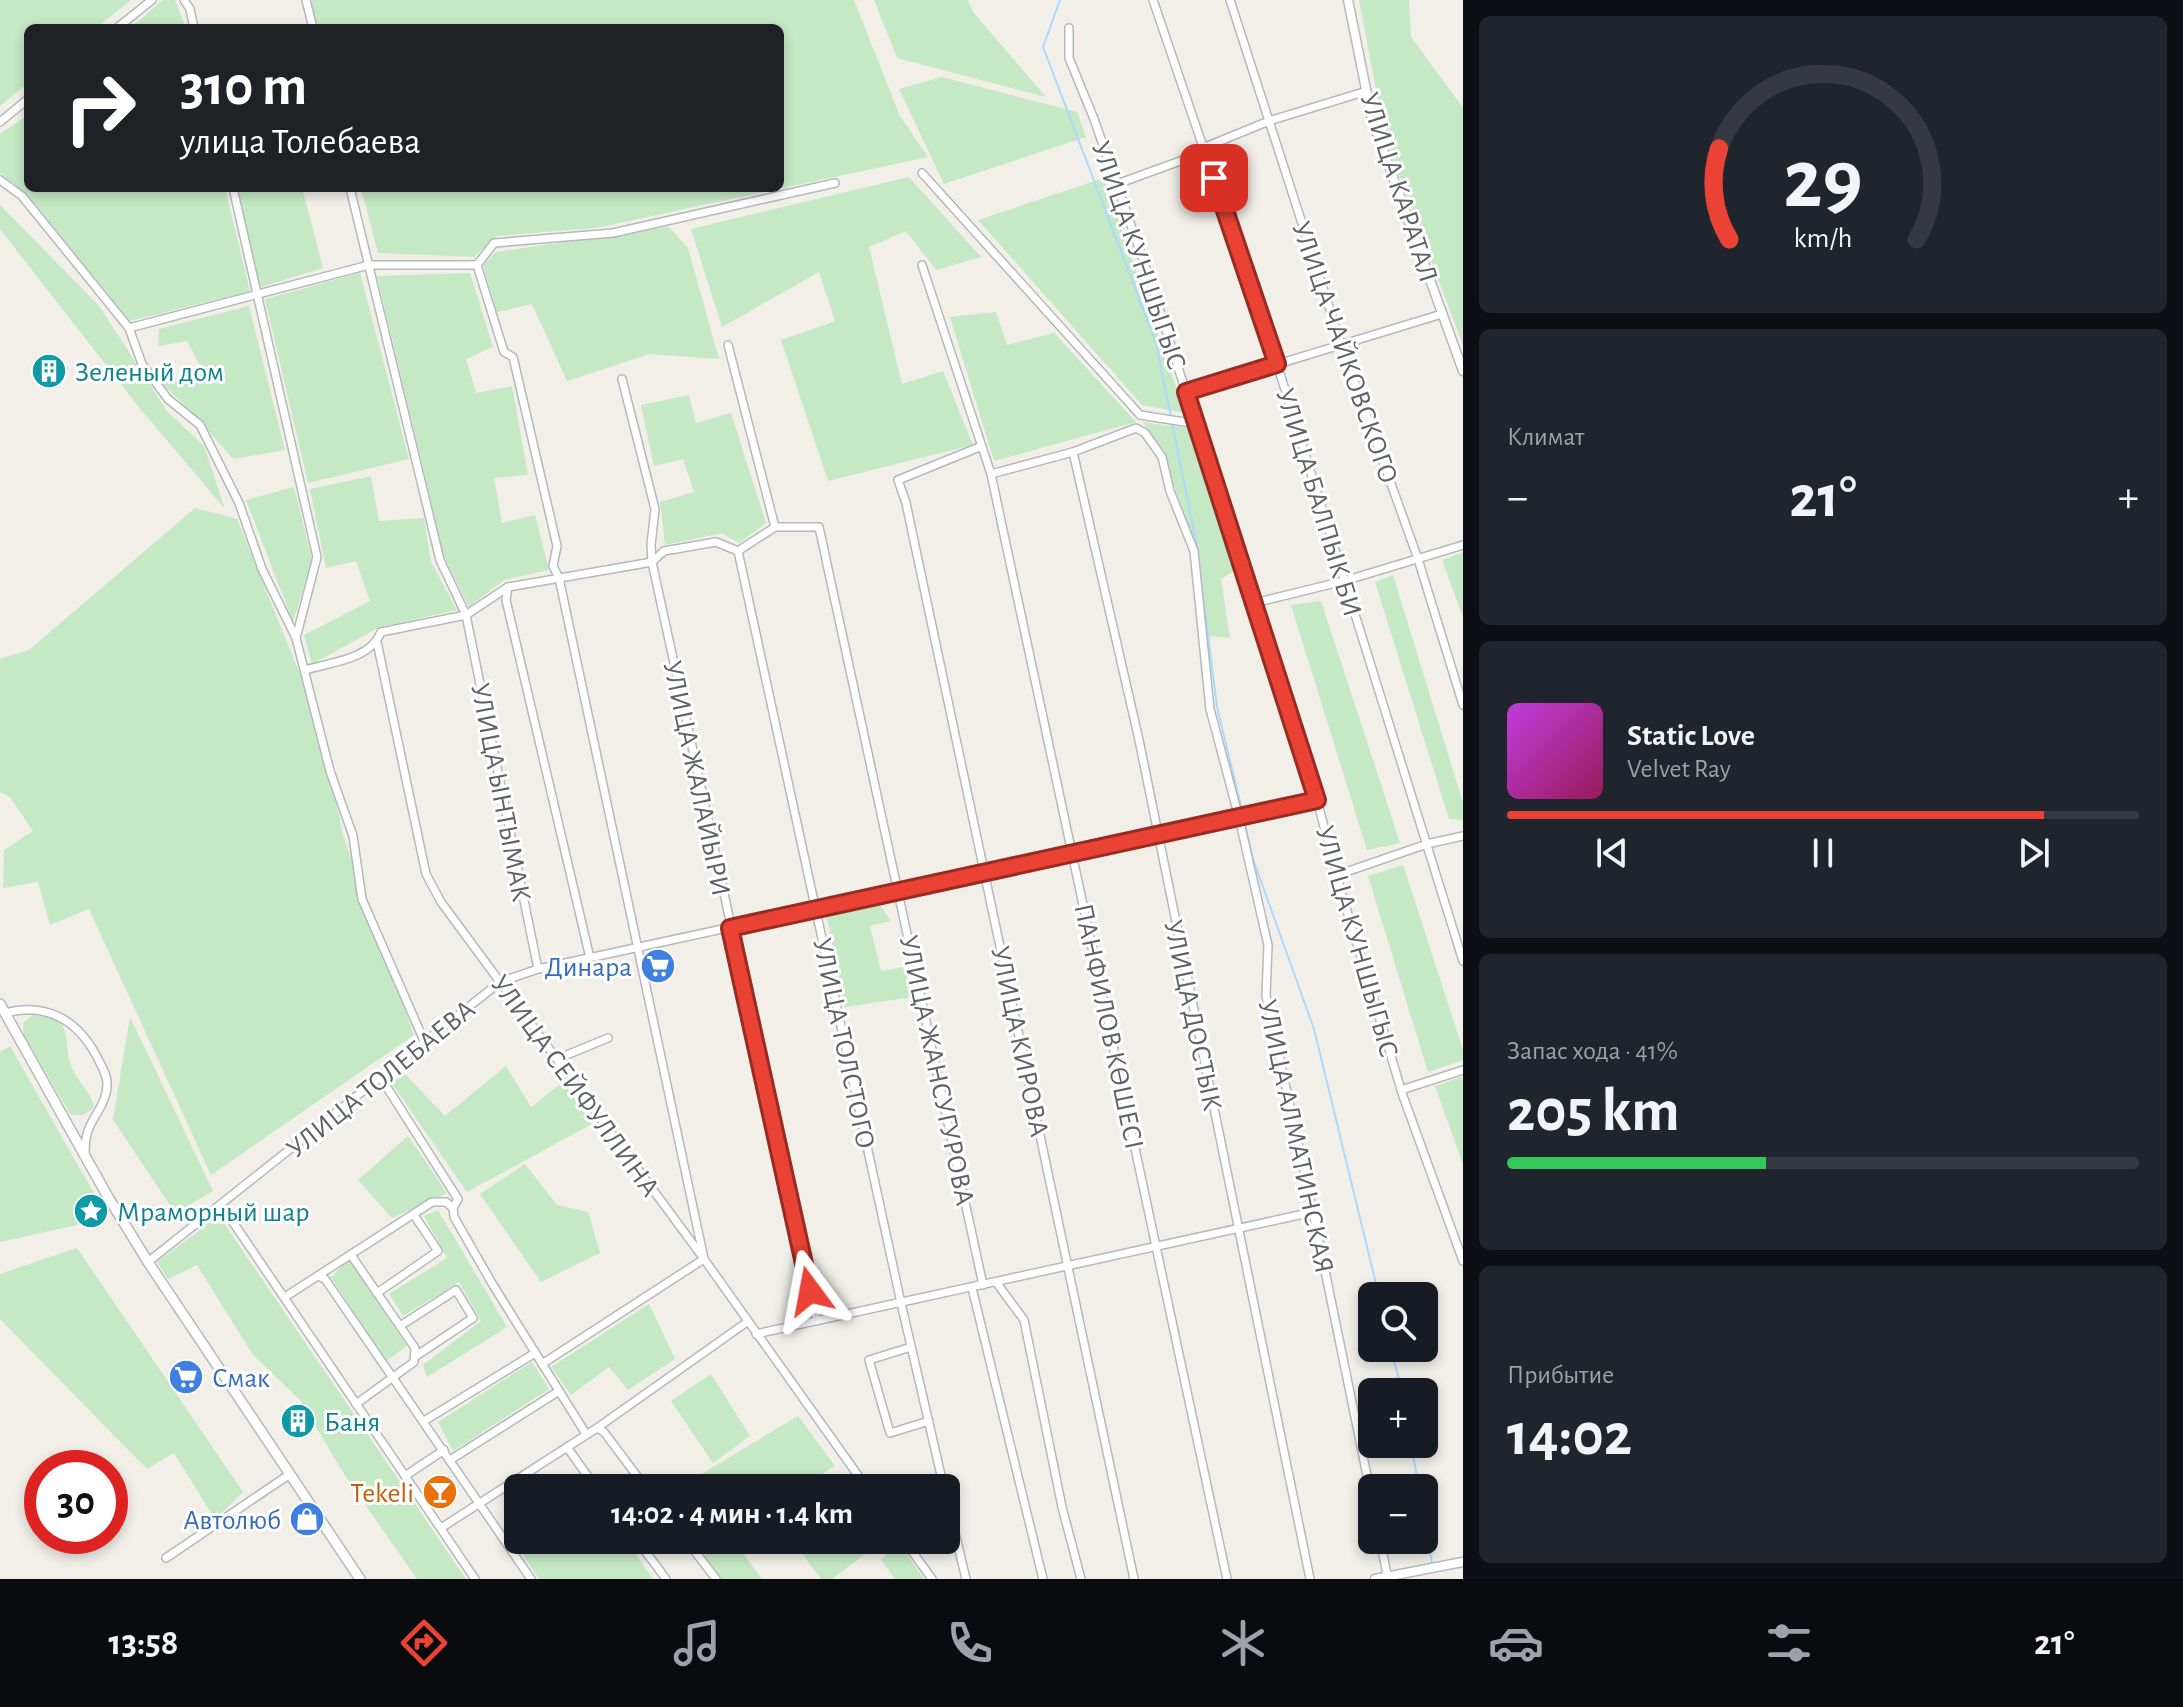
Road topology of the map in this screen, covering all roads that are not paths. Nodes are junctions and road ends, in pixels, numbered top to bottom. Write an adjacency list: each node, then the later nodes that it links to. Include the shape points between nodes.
1 (152, 0): 7 (street)
2 (184, 0): 8 (street)
3 (306, 0): 9 (street)
4 (1153, 0): 15 (street, УЛИЦА БАЛПЫК БИ)
5 (1230, 0): 13 (street, УЛИЦА ЧАЙКОВСКОГО)
6 (1348, 0): 11 (street, УЛИЦА КАРАТАЛ)
7 (122, 24)
8 (193, 24)
9 (312, 24)
10 (1069, 28): 19 (street, УЛИЦА КУНШЫГЫС, via 1069,58)
11 (1367, 91): 13 (street); 26 (street, УЛИЦА КАРАТАЛ, via 1372,119)
12 (24, 102): 14 (street)
13 (1269, 121): 15 (street); 28 (street, УЛИЦА ЧАЙКОВСКОГО)
14 (0, 122)
15 (1204, 150): 19 (street); 30 (street, УЛИЦА БАЛПЫК БИ)
16 (922, 173): 34 (street, via 1140,415)
17 (0, 180): 27 (street, via 22,196)
18 (835, 183): 23 (street, via 613,233 494,243)
19 (1117, 184): 33 (street, УЛИЦА КУНШЫГЫС)
20 (234, 192): 25 (street)
21 (351, 192): 22 (street, УЛИЦА ЫНТЫМАК)
22 (369, 265): 23 (street); 25 (street); 47 (street, УЛИЦА ЫНТЫМАК, via 440,560)
23 (477, 265): 43 (street, via 504,351 513,357 557,546 553,566)
24 (922, 265): 35 (street, ПАНФИЛОВ КӨШЕСІ)
25 (258, 295): 27 (street); 48 (street, via 317,557)
26 (1442, 314): 28 (street); 31 (street, УЛИЦА КАРАТАЛ)
27 (129, 328): 48 (street, via 142,364 168,399 200,425)
28 (1341, 344): 30 (street); 41 (street, УЛИЦА ЧАЙКОВСКОГО)
29 (728, 345): 38 (street)
30 (1277, 364): 33 (street); 44 (street, УЛИЦА БАЛПЫК БИ)
31 (1463, 371)
32 (622, 379): 42 (street, УЛИЦА ЖАЛАЙЫРИ, via 655,509)
33 (1186, 392): 34 (street, УЛИЦА КУНШЫГЫС)
34 (1197, 424): 46 (street, УЛИЦА КУНШЫГЫС)
35 (982, 446): 37 (street, ПАНФИЛОВ КӨШЕСІ); 58 (street, УЛИЦА КИРОВА, via 898,480)
36 (1073, 452): 37 (street); 53 (street, УЛИЦА АЛМАТИНСКАЯ, via 1136,428 1162,457 1194,551 1210,709); 54 (street, УЛИЦА ДОСТЫК)
37 (991, 474): 57 (street, ПАНФИЛОВ КӨШЕСІ)
38 (775, 527): 40 (street); 60 (street, УЛИЦА ЖАНСУГУРОВА, via 819,527)
39 (1463, 545): 41 (street)
40 (738, 551): 42 (street, via 716,542 664,551); 61 (street, УЛИЦА ТОЛСТОГО)
41 (1418, 559): 44 (street); 51 (street, УЛИЦА ЧАЙКОВСКОГО)
42 (652, 562): 43 (street); 62 (street, УЛИЦА ЖАЛАЙЫРИ)
43 (559, 578): 45 (street); 63 (street)
44 (1344, 581): 46 (street); 56 (street, УЛИЦА БАЛПЫК БИ)
45 (508, 587): 47 (street); 64 (street, via 506,600)
46 (1254, 603): 52 (street, УЛИЦА КУНШЫГЫС)
47 (466, 615): 49 (street, via 381,632); 66 (street, УЛИЦА ЫНТЫМАК)
48 (296, 638): 50 (street)
49 (377, 642): 50 (street, via 369,651); 67 (street, УЛИЦА СЕЙФУЛЛИНА, via 426,874)
50 (305, 670): 70 (street, via 330,771 353,836 362,899)
51 (1463, 705)
52 (1317, 800): 53 (street, УЛИЦА ТОЛЕБАЕВА); 59 (street, УЛИЦА КУНШЫГЫС)
53 (1239, 818): 54 (street, УЛИЦА ТОЛЕБАЕВА); 78 (street, УЛИЦА АЛМАТИНСКАЯ, via 1268,945 1266,996)
54 (1157, 835): 57 (street, УЛИЦА ТОЛЕБАЕВА); 80 (street, УЛИЦА ДОСТЫК)
55 (1463, 836): 56 (street)
56 (1427, 844): 59 (street); 65 (street, УЛИЦА БАЛПЫК БИ)
57 (1073, 854): 58 (street, УЛИЦА ТОЛЕБАЕВА); 81 (street, ПАНФИЛОВ КӨШЕСІ)
58 (985, 872): 60 (street, УЛИЦА ТОЛЕБАЕВА); 86 (street, УЛИЦА КИРОВА)
59 (1337, 875): 74 (street, УЛИЦА КУНШЫГЫС)
60 (899, 891): 61 (street, УЛИЦА ТОЛЕБАЕВА); 89 (street, УЛИЦА ЖАНСУГУРОВА)
61 (816, 909): 62 (street, УЛИЦА ТОЛЕБАЕВА); 93 (street, УЛИЦА ТОЛСТОГО)
62 (730, 928): 63 (street, УЛИЦА ТОЛЕБАЕВА); 94 (street, УЛИЦА ЖАЛАЙЫРИ)
63 (638, 948): 64 (street, УЛИЦА ТОЛЕБАЕВА); 83 (street)
64 (590, 958): 66 (street, УЛИЦА ТОЛЕБАЕВА)
65 (1463, 961)
66 (538, 969): 67 (street, УЛИЦА ТОЛЕБАЕВА)
67 (500, 982): 70 (street, УЛИЦА ТОЛЕБАЕВА); 71 (street, УЛИЦА СЕЙФУЛЛИНА)
68 (3, 1009): 75 (main road); 75 (street, via 58,1014 92,1046 108,1085 87,1132)
69 (608, 1038): 71 (street)
70 (425, 1043): 73 (street, УЛИЦА ТОЛЕБАЕВА)
71 (557, 1059): 83 (street, УЛИЦА СЕЙФУЛЛИНА)
72 (1463, 1070): 74 (street)
73 (381, 1078): 76 (street, УЛИЦА ТОЛЕБАЕВА); 77 (street, via 458,1199)
74 (1401, 1090): 84 (street, УЛИЦА КУНШЫГЫС)
75 (85, 1155): 85 (main road)
76 (222, 1206): 85 (street, УЛИЦА ТОЛЕБАЕВА); 92 (street)
77 (453, 1208): 79 (street, via 440,1200); 99 (street)
78 (1313, 1212): 80 (street); 117 (street, УЛИЦА АЛМАТИНСКАЯ)
79 (414, 1215): 82 (street); 91 (street, via 438,1251)
80 (1238, 1229): 81 (street); 140 (street, УЛИЦА ДОСТЫК)
81 (1158, 1246): 86 (street); 139 (street, ПАНФИЛОВ КӨШЕСІ)
82 (351, 1255): 87 (street); 91 (street)
83 (704, 1259): 95 (street, УЛИЦА СЕЙФУЛЛИНА); 101 (street)
84 (1463, 1261)
85 (148, 1262): 112 (main road)
86 (1069, 1266): 88 (street); 138 (street, УЛИЦА КИРОВА)
87 (318, 1276): 92 (street); 102 (street)
88 (996, 1282): 89 (street); 137 (street, via 1024,1320)
89 (983, 1285): 90 (street)
90 (972, 1288): 93 (street); 136 (street)
91 (377, 1293): 96 (street)
92 (285, 1297): 104 (street)
93 (901, 1303): 94 (street); 98 (street, УЛИЦА ТОЛСТОГО)
94 (817, 1321): 97 (street)
95 (747, 1322): 97 (street, УЛИЦА СЕЙФУЛЛИНА); 107 (street)
96 (400, 1326): 100 (street); 100 (street, via 456,1290 473,1318)
97 (756, 1334): 115 (street, УЛИЦА СЕЙФУЛЛИНА)
98 (911, 1347): 106 (street, УЛИЦА ТОЛСТОГО); 106 (street, via 869,1360 890,1433)
99 (535, 1353): 101 (street); 105 (street)
100 (416, 1356): 102 (street)
101 (542, 1364): 103 (street)
102 (393, 1378): 104 (street); 105 (street)
103 (559, 1391): 108 (street); 111 (street)
104 (356, 1404): 118 (street)
105 (424, 1421): 110 (street)
106 (929, 1421): 116 (street, УЛИЦА ТОЛСТОГО)
107 (597, 1428): 108 (street); 114 (street)
108 (586, 1434): 109 (street)
109 (567, 1447): 113 (street); 119 (street)
110 (444, 1450): 111 (street); 118 (street)
111 (450, 1460): 119 (street)
112 (290, 1474): 126 (street); 129 (main road)
113 (586, 1474)
114 (636, 1474)
115 (857, 1474)
116 (941, 1474)
117 (1367, 1474)
118 (405, 1476): 120 (street)
119 (480, 1503): 120 (street); 131 (street)
120 (441, 1528): 130 (street)
121 (647, 1554): 132 (street)
122 (697, 1554): 133 (street)
123 (916, 1554): 134 (street)
124 (959, 1554): 135 (street)
125 (1383, 1554): 128 (street)
126 (166, 1558)
127 (1463, 1562): 128 (street)
128 (1388, 1578): 141 (street)
129 (360, 1579)
130 (475, 1579)
131 (531, 1579)
132 (666, 1579)
133 (716, 1579)
134 (932, 1579)
135 (966, 1579)
136 (1043, 1579)
137 (1081, 1579)
138 (1134, 1579)
139 (1227, 1579)
140 (1310, 1579)
141 (1375, 1579)

